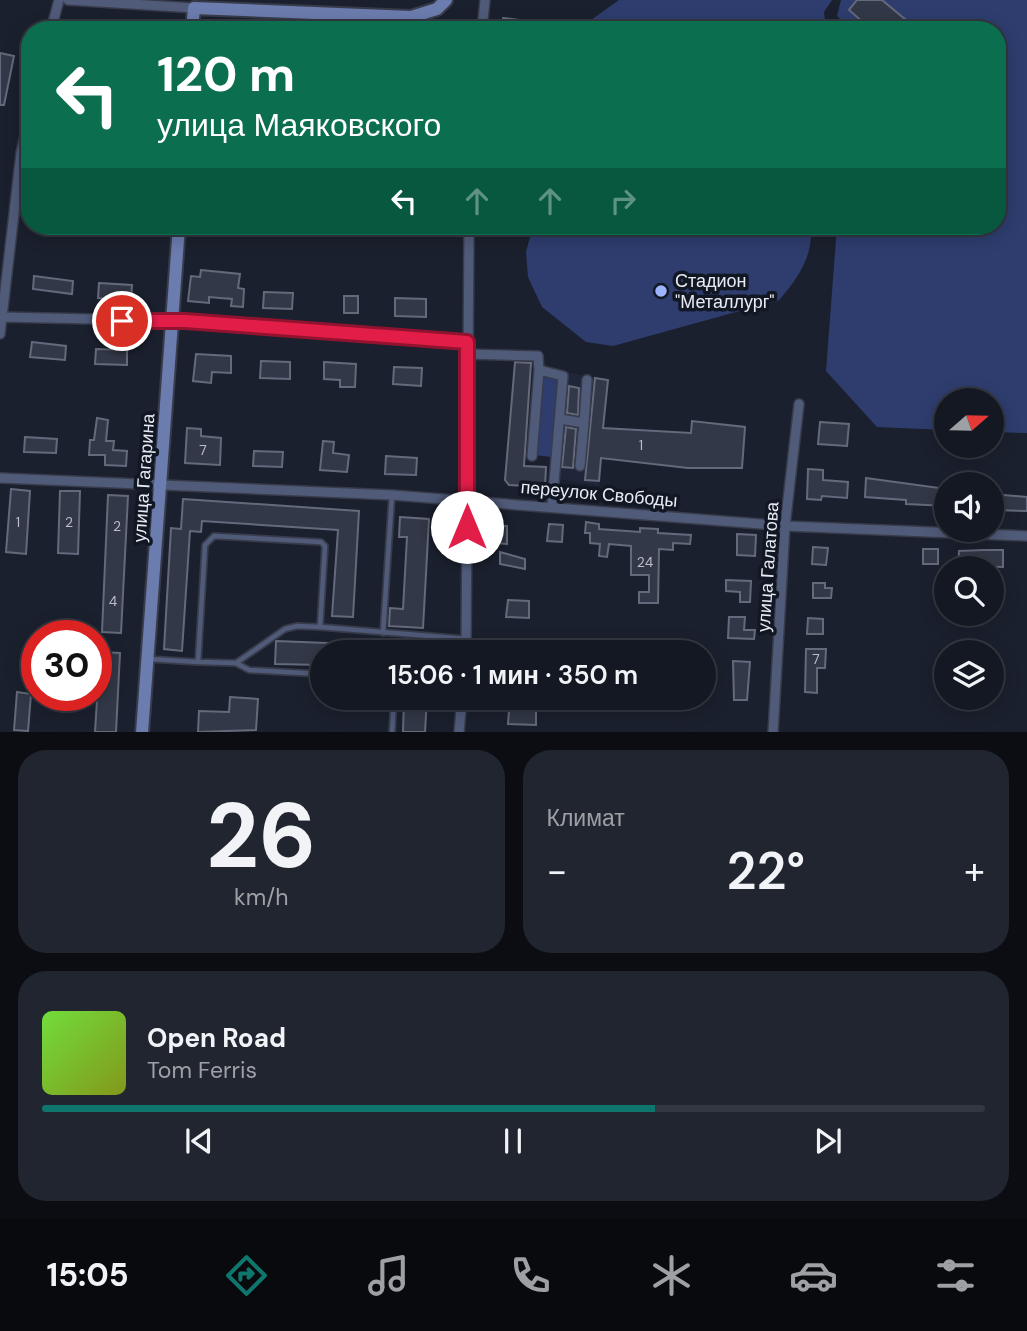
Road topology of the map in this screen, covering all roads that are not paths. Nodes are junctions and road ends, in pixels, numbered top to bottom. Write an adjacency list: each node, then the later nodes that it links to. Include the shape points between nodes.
1 (58, 0): 6 (street)
2 (68, 0): 5 (street)
3 (446, 0): 9 (main road, via 427,13)
4 (485, 0): 10 (street)
5 (194, 8): 7 (main road); 8 (main road)
6 (53, 21)
7 (193, 21)
8 (336, 21)
9 (385, 21)
10 (483, 21)
11 (21, 180): 14 (street)
12 (178, 235): 15 (main road, улица Гагарина)
13 (469, 235): 17 (street)
14 (1, 317): 15 (street); 16 (street)
15 (171, 322): 17 (street); 27 (main road, улица Гагарина)
16 (0, 334)
17 (467, 342): 18 (street)
18 (467, 354): 19 (street, via 538,356); 29 (street)
19 (539, 370): 22 (street, via 564,376); 24 (street)
20 (587, 380): 23 (street)
21 (799, 404): 31 (street, улица Галатова)
22 (560, 419): 23 (street); 30 (street)
23 (584, 423): 25 (street)
24 (532, 456)
25 (580, 466)
26 (0, 478): 27 (street, переулок Свободы)
27 (161, 484): 28 (street, переулок Свободы); 36 (main road, улица Гагарина)
28 (393, 495): 29 (street, переулок Свободы); 34 (lane)
29 (466, 499): 30 (street, переулок Свободы); 35 (street)
30 (552, 506): 31 (street, переулок Свободы)
31 (785, 526): 32 (street, переулок Свободы); 45 (street, улица Галатова)
32 (1027, 536)
33 (320, 627): 34 (lane); 37 (lane, via 325,546 321,541 214,536 205,545); 38 (lane, via 285,629)
34 (383, 633): 35 (lane)
35 (468, 639)
36 (148, 659): 37 (lane); 42 (main road, улица Гагарина)
37 (198, 662): 38 (lane)
38 (236, 663): 39 (lane, via 249,670)
39 (310, 673)
40 (393, 710): 43 (lane)
41 (461, 710): 44 (street)
42 (142, 732)
43 (392, 732)
44 (459, 732)
45 (773, 732)

